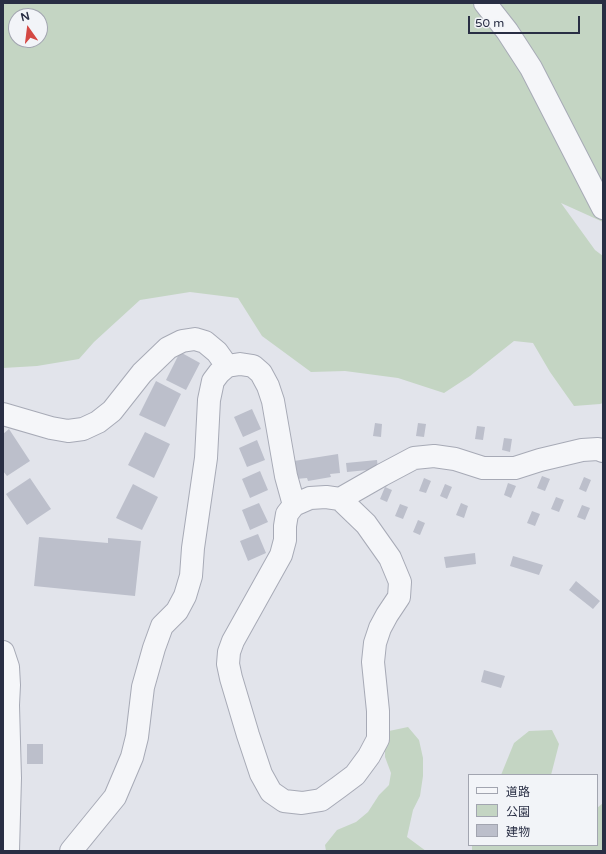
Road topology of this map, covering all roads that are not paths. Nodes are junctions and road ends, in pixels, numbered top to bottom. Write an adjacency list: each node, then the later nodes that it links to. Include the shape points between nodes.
1 (485, 3): 2 (street, via 531,68)
2 (603, 208)
3 (227, 366): 4 (street, via 205,342 196,339 182,341 168,348 142,373 112,411 83,429 68,431 51,428); 7 (street, via 252,366 261,373 268,386); 9 (street, via 213,381 209,400 206,458 185,596 162,626 154,648 143,687 132,757 115,797)
4 (3, 414)
5 (603, 451): 6 (street, via 582,450 515,468 483,468 455,459 434,456 414,458)
6 (340, 499): 7 (street, via 310,498); 7 (street, via 366,524 390,558 400,582 399,597 380,628 375,643 378,740 355,775 321,800 302,803 284,801 271,792 261,774 228,664 233,641 281,555 287,514)
7 (294, 505)
8 (3, 652): 10 (street, via 8,667 9,686)
9 (74, 846)
10 (8, 851)

